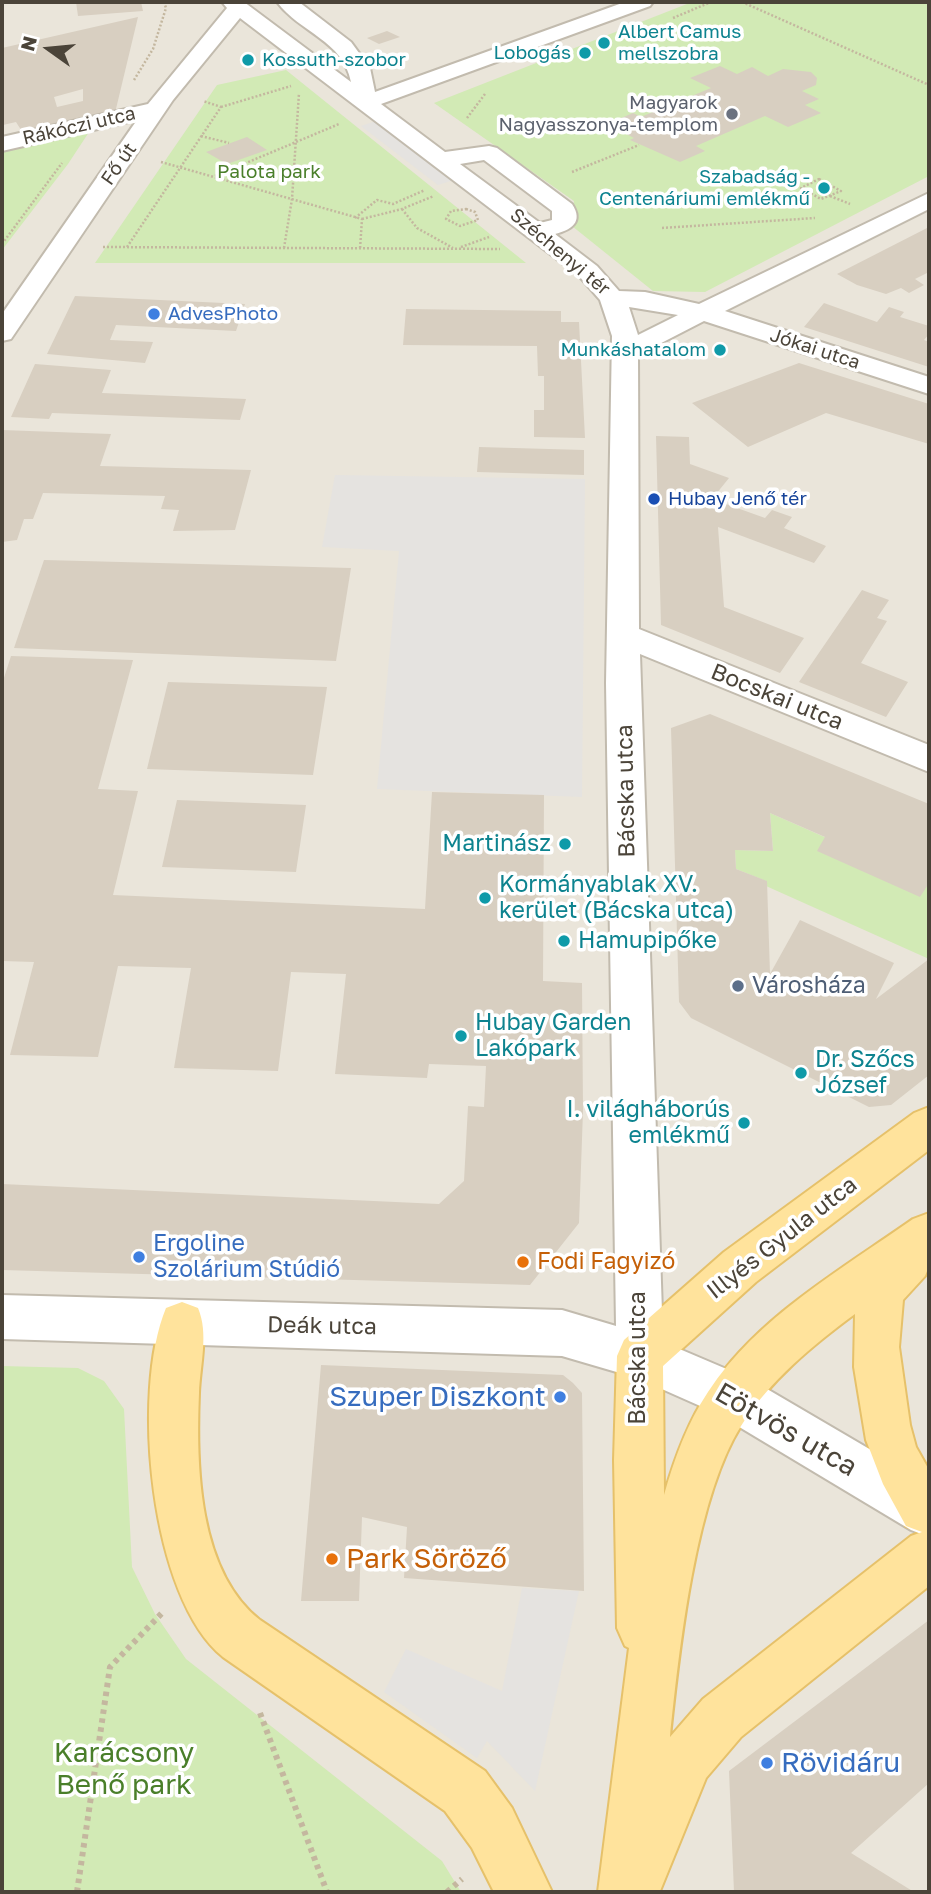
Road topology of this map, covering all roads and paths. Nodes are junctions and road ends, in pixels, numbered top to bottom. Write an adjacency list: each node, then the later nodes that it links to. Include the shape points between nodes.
1 (287, 2): 9 (street, via 344,46 359,68)
2 (643, 2): 9 (street)
3 (742, 2): 6 (path)
4 (235, 5): 9 (street, Széchenyi tér); 11 (street, Fő út)
5 (295, 85): 10 (path)
6 (929, 85)
7 (300, 88): 15 (path)
8 (199, 99): 10 (path)
9 (366, 102): 20 (street, Széchenyi tér)
10 (221, 107): 14 (path)
11 (157, 109): 13 (street, Rákóczi utca); 48 (street, Fő út)
12 (349, 120): 15 (path)
13 (90, 124): 16 (street, Rákóczi utca); 39 (path)
14 (201, 136): 17 (path); 23 (path)
15 (296, 141): 21 (path); 28 (path)
16 (2, 144)
17 (229, 144)
18 (639, 145): 24 (path)
19 (246, 158): 21 (path)
20 (442, 159): 37 (street, Széchenyi tér); 37 (street, via 489,153 564,209 564,223)
21 (251, 160): 25 (path)
22 (161, 162): 23 (path)
23 (180, 167): 25 (path); 41 (path)
24 (567, 174)
25 (214, 177): 28 (path)
26 (830, 196): 26 (path, via 821,199 801,188 819,179 841,191); 35 (path)
27 (408, 197): 30 (path); 30 (path, via 432,187 440,194); 32 (path, via 393,204 377,200)
28 (292, 200): 32 (path); 42 (path)
29 (929, 200): 35 (street)
30 (416, 204): 31 (path)
31 (401, 209): 34 (path); 44 (path, via 427,235)
32 (355, 218): 34 (path)
33 (815, 218): 36 (path)
34 (362, 219): 43 (path)
35 (885, 221): 47 (street)
36 (662, 228)
37 (538, 232): 46 (street, Széchenyi tér, via 588,271)
38 (493, 236): 44 (path)
39 (2, 244)
40 (102, 247): 41 (path)
41 (126, 247): 42 (path)
42 (284, 248): 43 (path)
43 (360, 249): 44 (path)
44 (456, 249): 45 (path)
45 (509, 249)
46 (612, 298): 47 (street, Széchenyi tér); 49 (street, Bácska utca, via 623,319)
47 (702, 312): 49 (street); 50 (street, Jókai utca)
48 (2, 333)
49 (625, 351): 51 (street, Bácska utca)
50 (929, 386)
51 (624, 635): 52 (street, Bocskai utca); 57 (street, Bácska utca)
52 (929, 759)
53 (929, 1126): 57 (main road, Illyés Gyula utca, via 740,1267)
54 (929, 1236): 58 (main road, via 796,1329); 59 (main road, via 882,1292 875,1322 889,1439)
55 (2, 1317): 56 (street, Deák utca)
56 (182, 1324): 57 (street, Deák utca, via 562,1333); 65 (main road, via 173,1405 184,1537 198,1583 227,1625 465,1791 492,1828)
57 (640, 1356): 58 (street, Eötvös utca); 61 (main road, Bácska utca)
58 (733, 1396): 59 (street, Eötvös utca); 61 (main road, Bácska utca, via 694,1474 670,1566)
59 (928, 1525): 67 (main road, via 722,1718 687,1759)
60 (163, 1612): 63 (path, via 110,1667)
61 (645, 1707): 66 (main road, Bácska utca)
62 (259, 1710): 64 (path)
63 (77, 1892)
64 (327, 1892)
65 (524, 1892)
66 (626, 1892)
67 (631, 1892)

